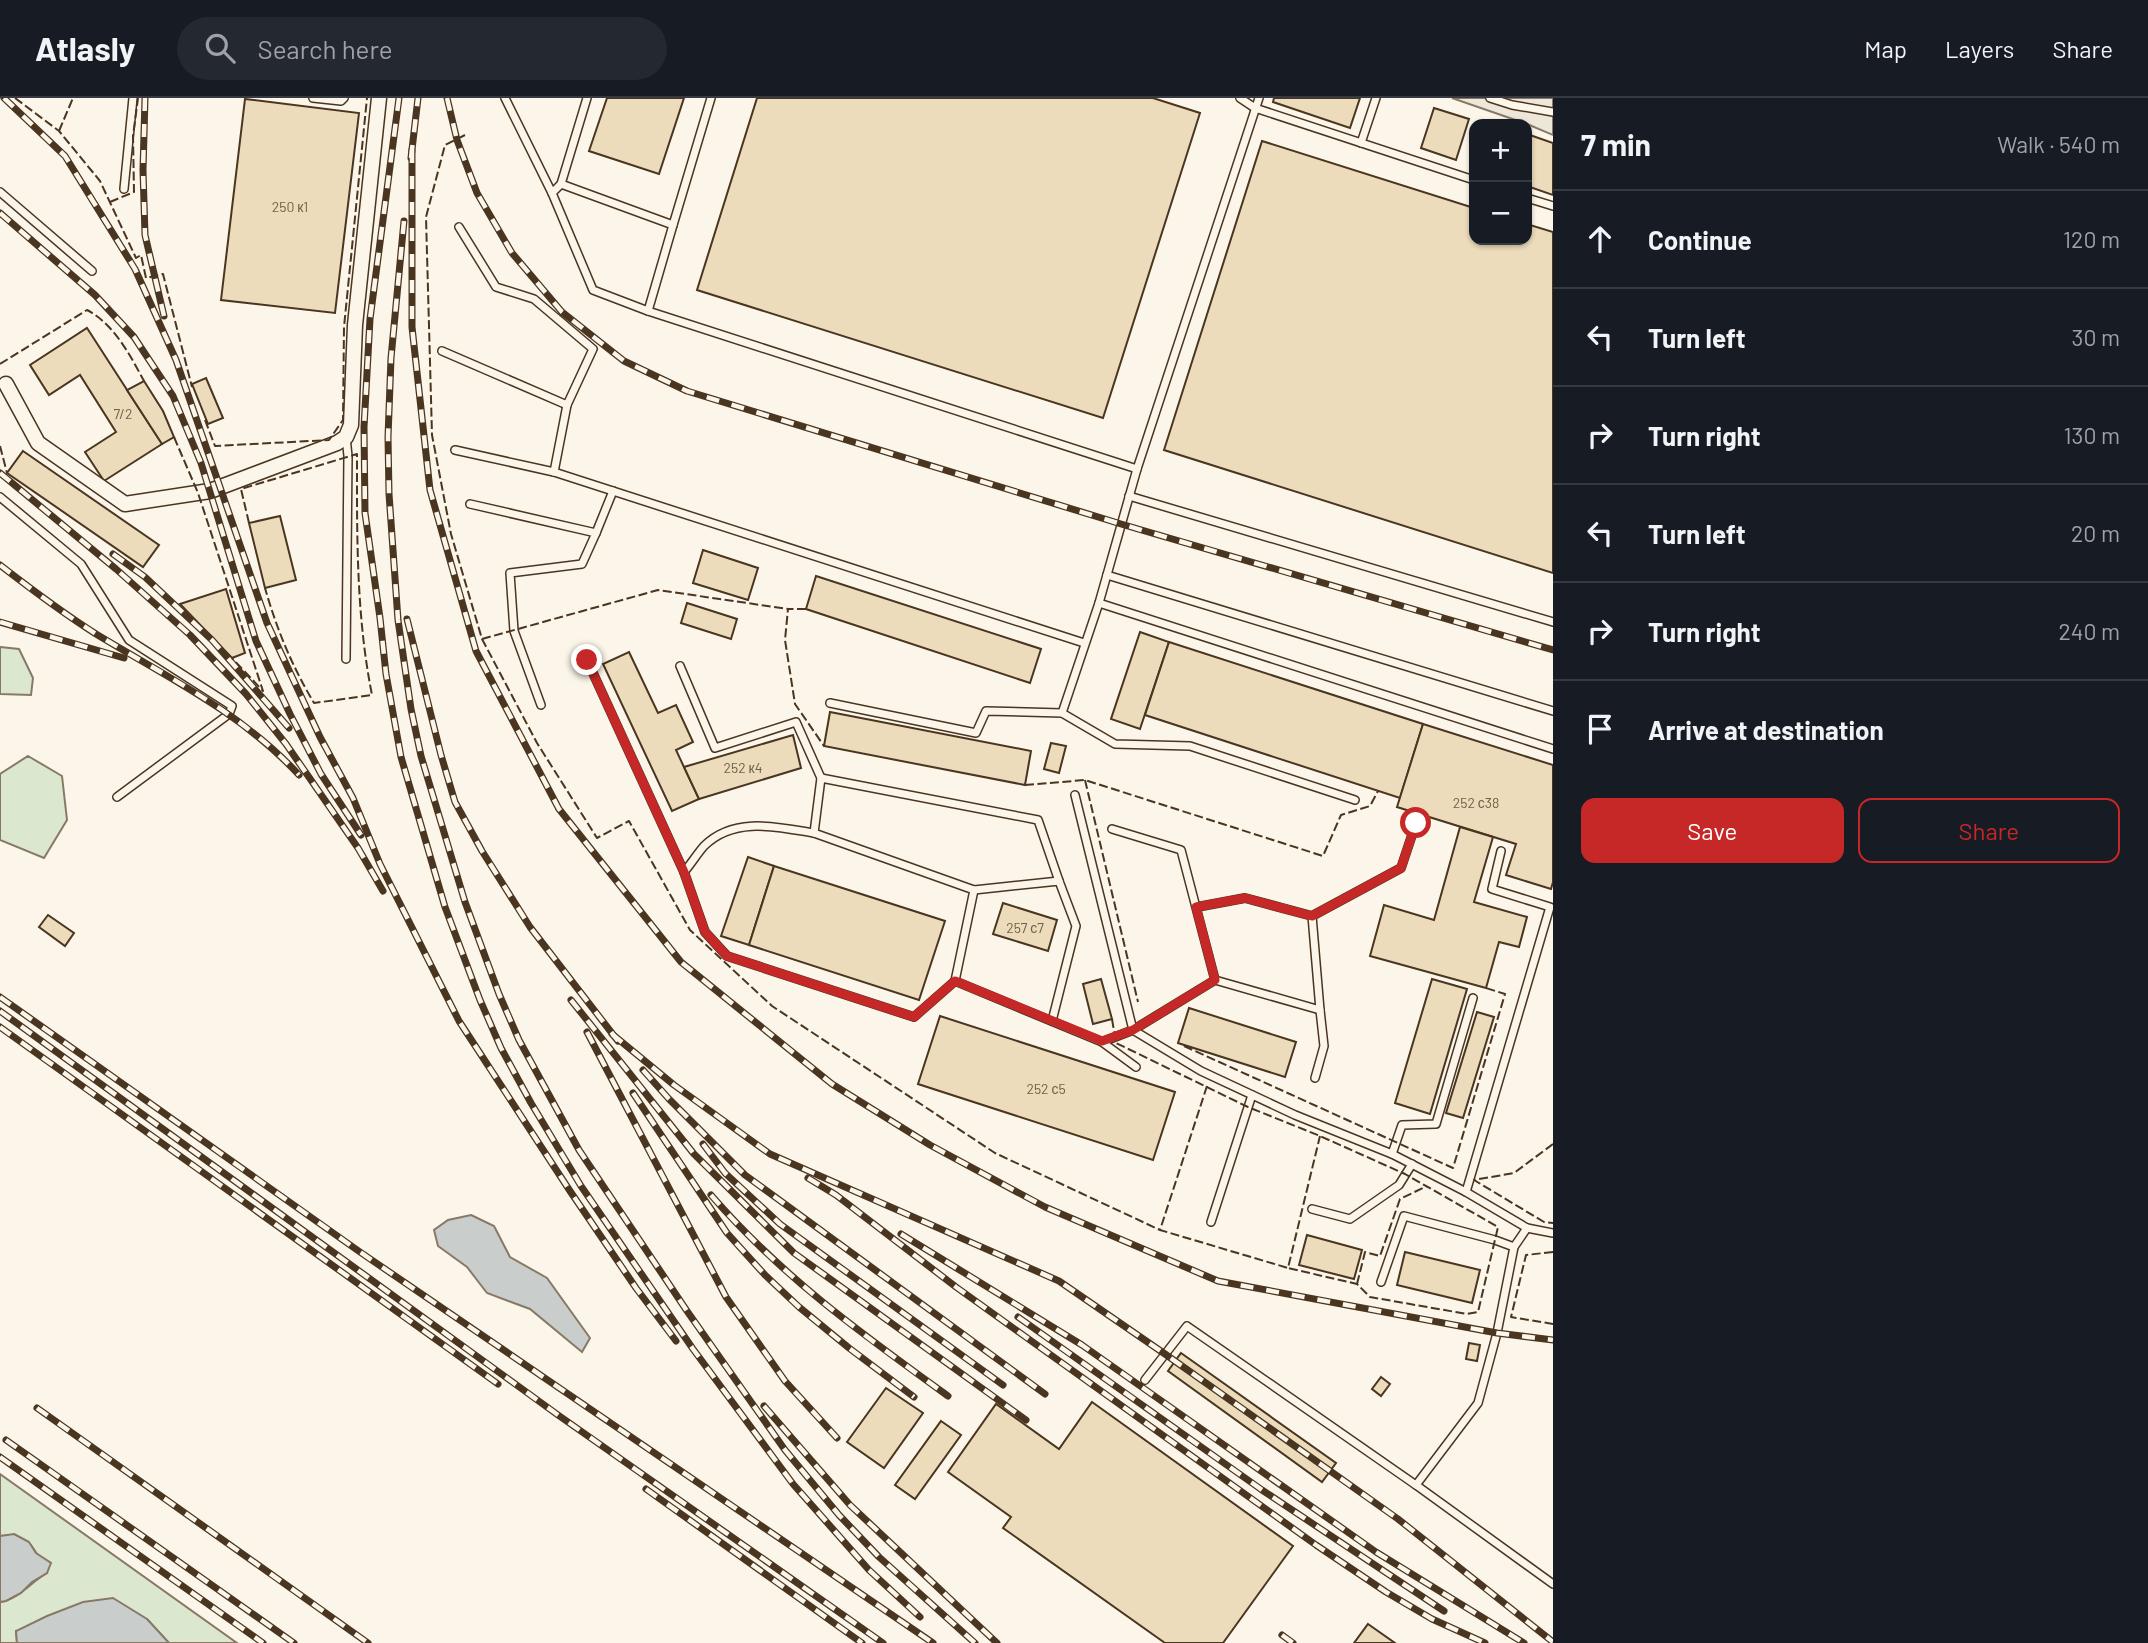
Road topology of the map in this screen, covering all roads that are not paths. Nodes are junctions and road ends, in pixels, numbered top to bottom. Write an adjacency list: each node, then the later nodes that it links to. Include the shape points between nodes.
1 (133, 98): 17 (lane)
2 (313, 98): 3 (lane)
3 (344, 98)
4 (379, 98): 29 (street, via 355,325 351,425)
5 (505, 98): 19 (lane)
6 (587, 98): 16 (lane)
7 (711, 98): 22 (lane)
8 (1240, 98): 12 (lane)
9 (1259, 98): 12 (lane)
10 (1376, 98): 14 (lane)
11 (1490, 98): 13 (lane)
12 (1255, 108): 14 (lane); 31 (lane)
13 (1553, 112)
14 (1361, 143): 15 (lane)
15 (1469, 178)
16 (561, 184): 19 (lane); 22 (lane)
17 (124, 189)
18 (0, 192): 24 (lane)
19 (552, 193): 25 (lane, via 593,290)
20 (1532, 200): 21 (lane)
21 (1553, 206)
22 (673, 225): 25 (lane)
23 (459, 226): 28 (lane, via 496,287 534,299 593,349)
24 (92, 271)
25 (648, 311): 31 (lane)
26 (442, 351): 28 (lane)
27 (6, 384): 29 (street, via 38,443 125,504 210,491)
28 (567, 405): 32 (lane)
29 (346, 437): 42 (lane)
30 (455, 450): 32 (lane)
31 (1137, 469): 34 (lane)
32 (554, 472): 33 (lane)
33 (613, 491): 37 (lane); 41 (lane)
34 (1129, 496): 38 (lane); 40 (lane)
35 (0, 497): 52 (lane, via 81,564 129,640 232,706 229,714)
36 (470, 504): 37 (lane)
37 (596, 533): 46 (lane, via 582,564 510,573 514,631)
38 (1107, 575): 39 (lane); 47 (lane)
39 (1099, 603): 41 (lane); 49 (lane)
40 (1553, 622)
41 (1084, 643): 48 (lane)
42 (346, 659)
43 (587, 660): 58 (lane)
44 (680, 666): 50 (lane, via 715,748 796,722)
45 (830, 703): 48 (lane, via 976,733 986,711)
46 (541, 705)
47 (1553, 710)
48 (1062, 713): 53 (lane, via 1115,744 1190,746)
49 (1553, 749)
50 (821, 778): 56 (lane); 59 (lane, via 1038,820)
51 (1075, 795): 69 (lane)
52 (117, 797)
53 (1355, 800)
54 (1416, 823): 63 (lane, via 1401,868)
55 (1112, 829): 61 (lane, via 1181,850)
56 (814, 833): 58 (lane, via 766,825 733,828 705,845); 60 (lane)
57 (1501, 850): 62 (lane, via 1492,889)
58 (684, 872): 65 (lane, via 705,932 727,956 914,1017)
59 (1059, 881): 60 (lane); 68 (lane, via 1076,926)
60 (974, 890): 65 (lane)
61 (1196, 907): 63 (lane, via 1245,898); 64 (lane)
62 (1551, 908): 76 (lane)
63 (1312, 916): 67 (lane)
64 (1215, 980): 67 (lane); 69 (lane)
65 (955, 981): 68 (lane)
66 (1473, 998): 74 (lane, via 1436,1124 1402,1125)
67 (1321, 1010): 72 (lane, via 1324,1046)
68 (1052, 1021): 70 (lane)
69 (1133, 1030): 70 (lane); 73 (lane)
70 (1102, 1041): 71 (lane)
71 (1136, 1067)
72 (1315, 1078)
73 (1252, 1095): 74 (lane); 78 (lane)
74 (1392, 1154): 75 (lane)
75 (1412, 1164): 76 (lane); 77 (lane, via 1399,1185 1350,1219)
76 (1466, 1192): 79 (lane)
77 (1311, 1209)
78 (1211, 1222)
79 (1527, 1228): 80 (lane); 81 (lane)
80 (1553, 1233)
81 (1514, 1247): 82 (lane, via 1404,1216); 84 (lane, via 1478,1403)
82 (1381, 1282)
83 (1145, 1380): 84 (lane, via 1186,1326)
84 (1416, 1485): 85 (lane)
85 (1553, 1584)

